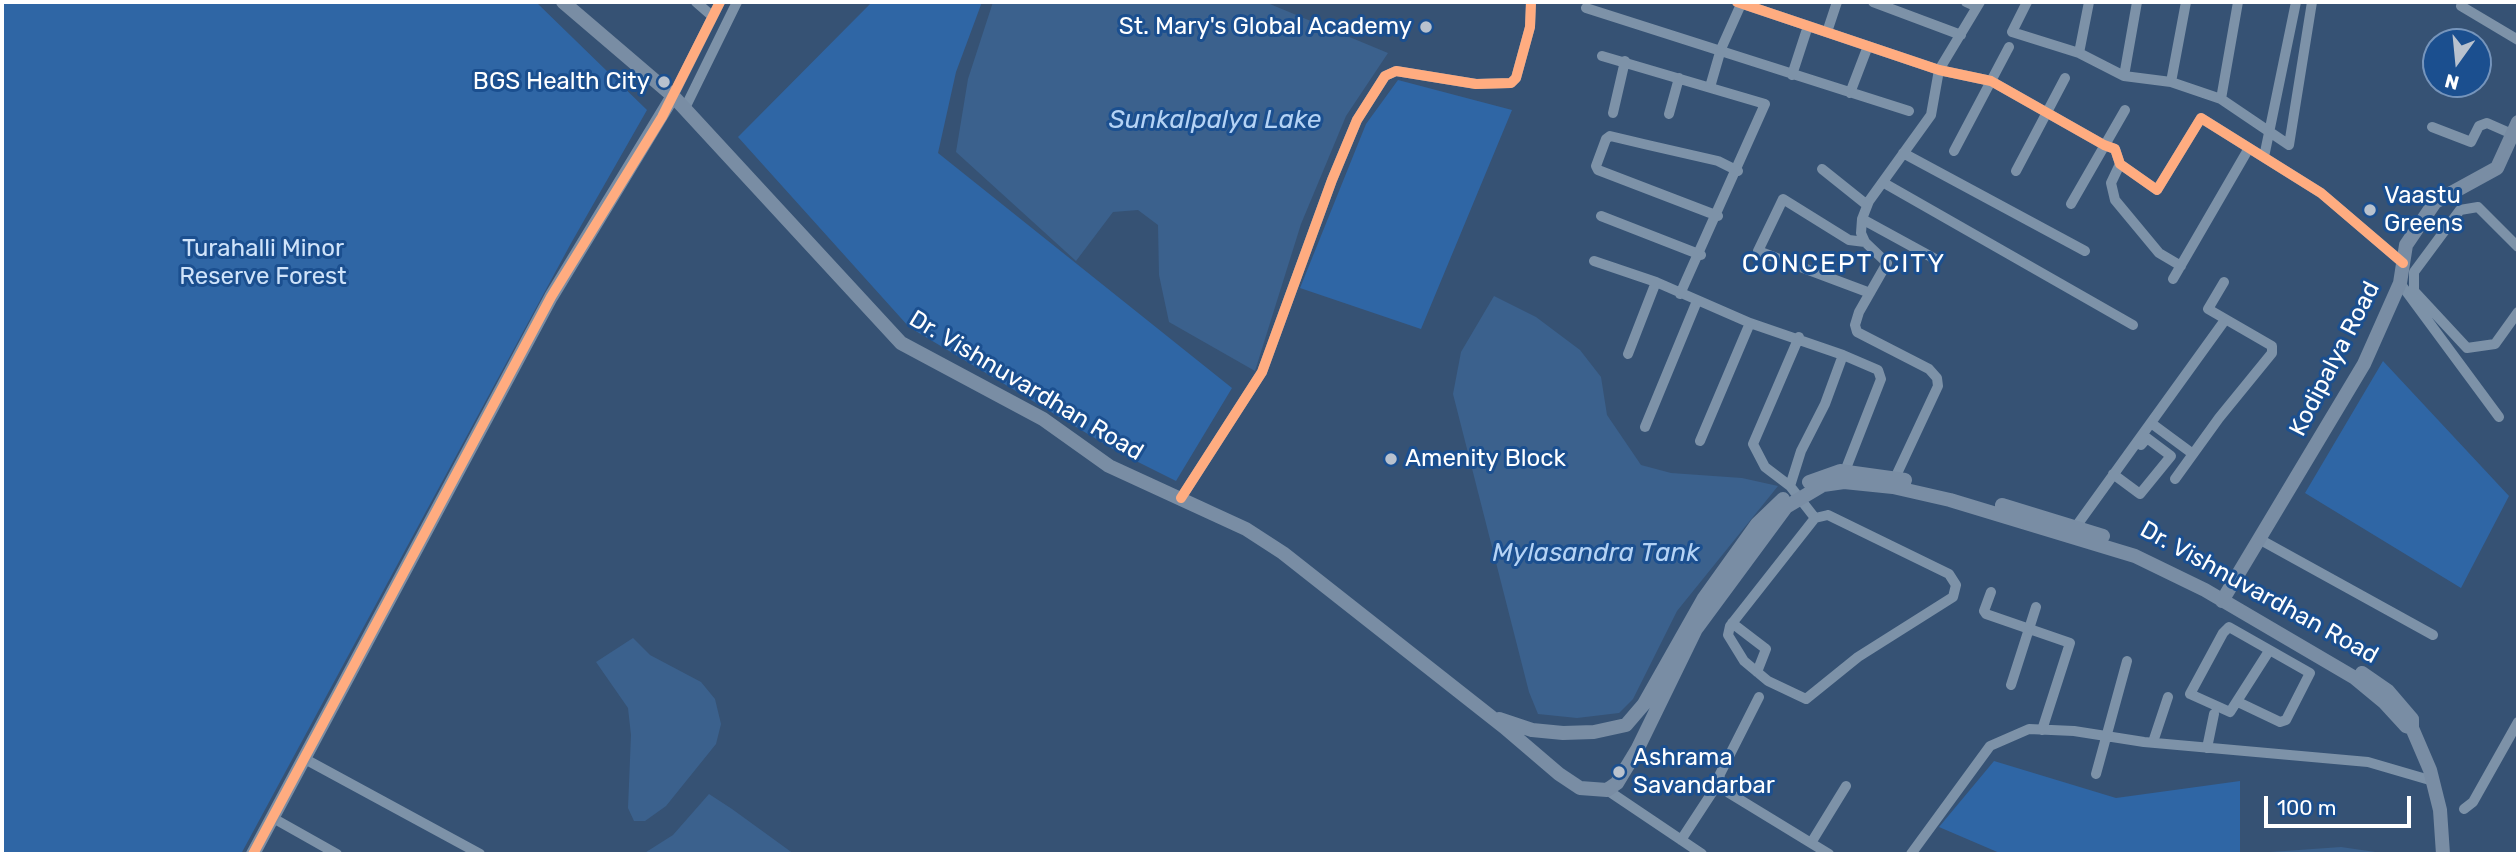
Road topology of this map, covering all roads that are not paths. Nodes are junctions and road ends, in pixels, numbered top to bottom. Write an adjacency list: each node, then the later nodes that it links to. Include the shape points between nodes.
1 (563, 2): 40 (main road, Dr. Vishnuvardhan Road)
2 (696, 2): 20 (street)
3 (720, 2): 20 (street)
4 (737, 2): 42 (street)
5 (1531, 2): 99 (street, via 1530,27 1511,83 1476,83 1396,71 1385,76 1357,120 1332,180 1262,372)
6 (1740, 2): 21 (street); 27 (street)
7 (1837, 2): 22 (street)
8 (1873, 2): 23 (street)
9 (1966, 2): 17 (street)
10 (2027, 2): 28 (street, via 2012,32)
11 (2089, 2): 28 (street)
12 (2137, 2): 33 (street)
13 (2186, 2): 37 (street)
14 (2238, 2): 41 (street)
15 (2296, 2): 51 (street)
16 (2312, 2): 51 (street, via 2289,145)
17 (1979, 4): 23 (street)
18 (2461, 6): 24 (street)
19 (1586, 8): 27 (street)
20 (712, 16): 40 (street)
21 (1808, 26): 22 (street); 32 (street)
22 (1827, 32): 25 (street)
23 (1961, 35): 31 (street)
24 (2518, 40)
25 (1868, 46): 31 (street); 39 (street)
26 (2009, 47): 36 (street)
27 (1721, 49): 32 (street); 38 (street)
28 (2079, 52): 33 (street)
29 (1602, 56): 30 (street)
30 (1625, 61): 34 (street); 45 (street)
31 (1939, 69): 36 (street); 55 (street, via 1931,115)
32 (1792, 75): 39 (street)
33 (2124, 76): 37 (street)
34 (1679, 78): 38 (street); 47 (street)
35 (2065, 78): 46 (street)
36 (1991, 81): 46 (street); 54 (street)
37 (2171, 82): 41 (street)
38 (1710, 87): 59 (street, via 1765,104)
39 (1850, 93): 44 (street)
40 (673, 96): 42 (main road, Dr. Vishnuvardhan Road); 48 (main road)
41 (2221, 99): 51 (street)
42 (684, 108): 48 (main road); 99 (main road, Dr. Vishnuvardhan Road, via 901,343 1042,419 1109,466)
43 (2125, 110): 52 (street)
44 (1909, 111)
45 (1613, 113)
46 (2046, 113): 52 (street); 60 (street)
47 (1669, 114)
48 (662, 117): 125 (main road, via 551,297)
49 (2432, 127): 50 (street, via 2471,142 2479,126 2487,123)
50 (2515, 128): 73 (main road, Kodipalya Road, via 2497,167 2435,202 2406,245)
51 (2269, 130): 56 (street)
52 (2104, 145): 57 (street, via 2115,149); 62 (street)
53 (2249, 148): 56 (street); 57 (street, via 2201,118 2157,191); 74 (street)
54 (1954, 151)
55 (1903, 153): 61 (street); 69 (street)
56 (2264, 157): 73 (street, via 2321,193)
57 (2120, 164): 74 (street, via 2111,183 2115,200 2159,253)
58 (1822, 169): 63 (street)
59 (1738, 171): 65 (street); 65 (street, via 1718,161 1610,136 1606,139 1598,170)
60 (2016, 172)
61 (1884, 183): 63 (street); 85 (street)
62 (2071, 204)
63 (1867, 205): 66 (street)
64 (1601, 216): 70 (street)
65 (1718, 216): 70 (street)
66 (1862, 219): 67 (street); 71 (street)
67 (1865, 242): 79 (street, via 1887,263); 79 (street, via 1849,240 1783,199 1758,251)
68 (2518, 247): 82 (street, via 2478,207 2460,210 2414,272 2414,291 2467,348 2495,344)
69 (2085, 251)
70 (1700, 255): 80 (street)
71 (1937, 260)
72 (1594, 261): 76 (street)
73 (2403, 263): 78 (main road, Kodipalya Road)
74 (2181, 266): 75 (street)
75 (2173, 279)
76 (1656, 282): 80 (street); 87 (street)
77 (2224, 282): 83 (street, via 2208,309)
78 (2400, 283): 89 (street); 102 (main road, Kodipalya Road, via 2364,364)
79 (1870, 293): 96 (street, via 1855,325 1857,332 1929,369 1937,378 1938,386)
80 (1680, 294): 81 (street)
81 (1697, 301): 84 (street); 91 (street)
82 (2518, 312)
83 (2225, 320): 90 (street); 93 (street, via 2272,346 2272,353)
84 (1750, 323): 86 (street); 92 (street)
85 (2133, 325)
86 (1799, 337): 88 (street); 98 (street, via 1752,444 1765,467)
87 (1628, 354)
88 (1843, 355): 94 (street, via 1867,362 1881,379); 98 (street, via 1801,451)
89 (2499, 418)
90 (2151, 424): 93 (street); 95 (street)
91 (1645, 427)
92 (1700, 441)
93 (2193, 454): 97 (street)
94 (1845, 471): 96 (main road, Dr. Vishnuvardhan Road); 98 (main road, Dr. Vishnuvardhan Road, via 1824,474)
95 (2115, 475): 95 (street, via 2140,494 2171,456 2147,438); 101 (street)
96 (1895, 478): 101 (main road, Dr. Vishnuvardhan Road, via 1954,491)
97 (2175, 479)
98 (1794, 492): 100 (street); 101 (main road, Dr. Vishnuvardhan Road, via 1844,482 1893,487); 118 (main road, Dr. Vishnuvardhan Road, via 1758,524 1712,587 1644,704 1626,725 1563,733 1517,726); 130 (main road, Dr. Vishnuvardhan Road, via 1696,629 1637,750 1617,783)
99 (1181, 498): 118 (main road, Dr. Vishnuvardhan Road, via 1246,529 1283,553)
100 (1815, 518): 106 (street); 112 (street, via 1828,515 1950,574 1956,585 1953,597 1858,657 1806,699)
101 (2073, 531): 104 (main road, Dr. Vishnuvardhan Road)
102 (2259, 539): 104 (main road, Kodipalya Road); 109 (street)
103 (1991, 592): 107 (street, via 1986,614)
104 (2223, 598): 108 (main road, Dr. Vishnuvardhan Road); 120 (main road, Dr. Vishnuvardhan Road, via 2348,663 2388,691 2412,719)
105 (2036, 607): 107 (street)
106 (1732, 623): 112 (street, via 1728,635 1732,645); 112 (street, via 1766,649)
107 (2029, 629): 113 (street); 121 (street, via 2070,643)
108 (2279, 633): 110 (street); 120 (main road, Dr. Vishnuvardhan Road, via 2355,678)
109 (2432, 635)
110 (2269, 651): 116 (street); 116 (street, via 2310,673 2286,720 2280,722); 116 (street, via 2225,629 2190,691 2226,712)
111 (2127, 661): 122 (street)
112 (1757, 672)
113 (2011, 685)
114 (2168, 697): 123 (street)
115 (1759, 698): 128 (street)
116 (2238, 702)
117 (2214, 714): 124 (street)
118 (1488, 715): 130 (main road, Dr. Vishnuvardhan Road, via 1580,788)
119 (2518, 722): 131 (street, via 2473,802)
120 (2412, 728): 127 (main road, Dr. Vishnuvardhan Road)
121 (2042, 730): 122 (street); 141 (street, via 2029,729 1990,746)
122 (2104, 736): 123 (street); 126 (street)
123 (2153, 742): 124 (street)
124 (2207, 748): 127 (street, via 2368,762)
125 (305, 759): 132 (main road); 138 (street)
126 (2096, 774)
127 (2433, 781): 135 (main road, Dr. Vishnuvardhan Road)
128 (1719, 782): 133 (street); 134 (street, via 1728,793)
129 (1846, 786): 134 (street)
130 (1607, 790): 133 (street)
131 (2464, 808)
132 (273, 818): 136 (main road); 137 (street)
133 (1681, 840): 139 (street)
134 (1811, 843): 140 (street)
135 (2443, 850)
136 (253, 854)
137 (337, 854)
138 (480, 854)
139 (1702, 854)
140 (1829, 854)
141 (1911, 854)

